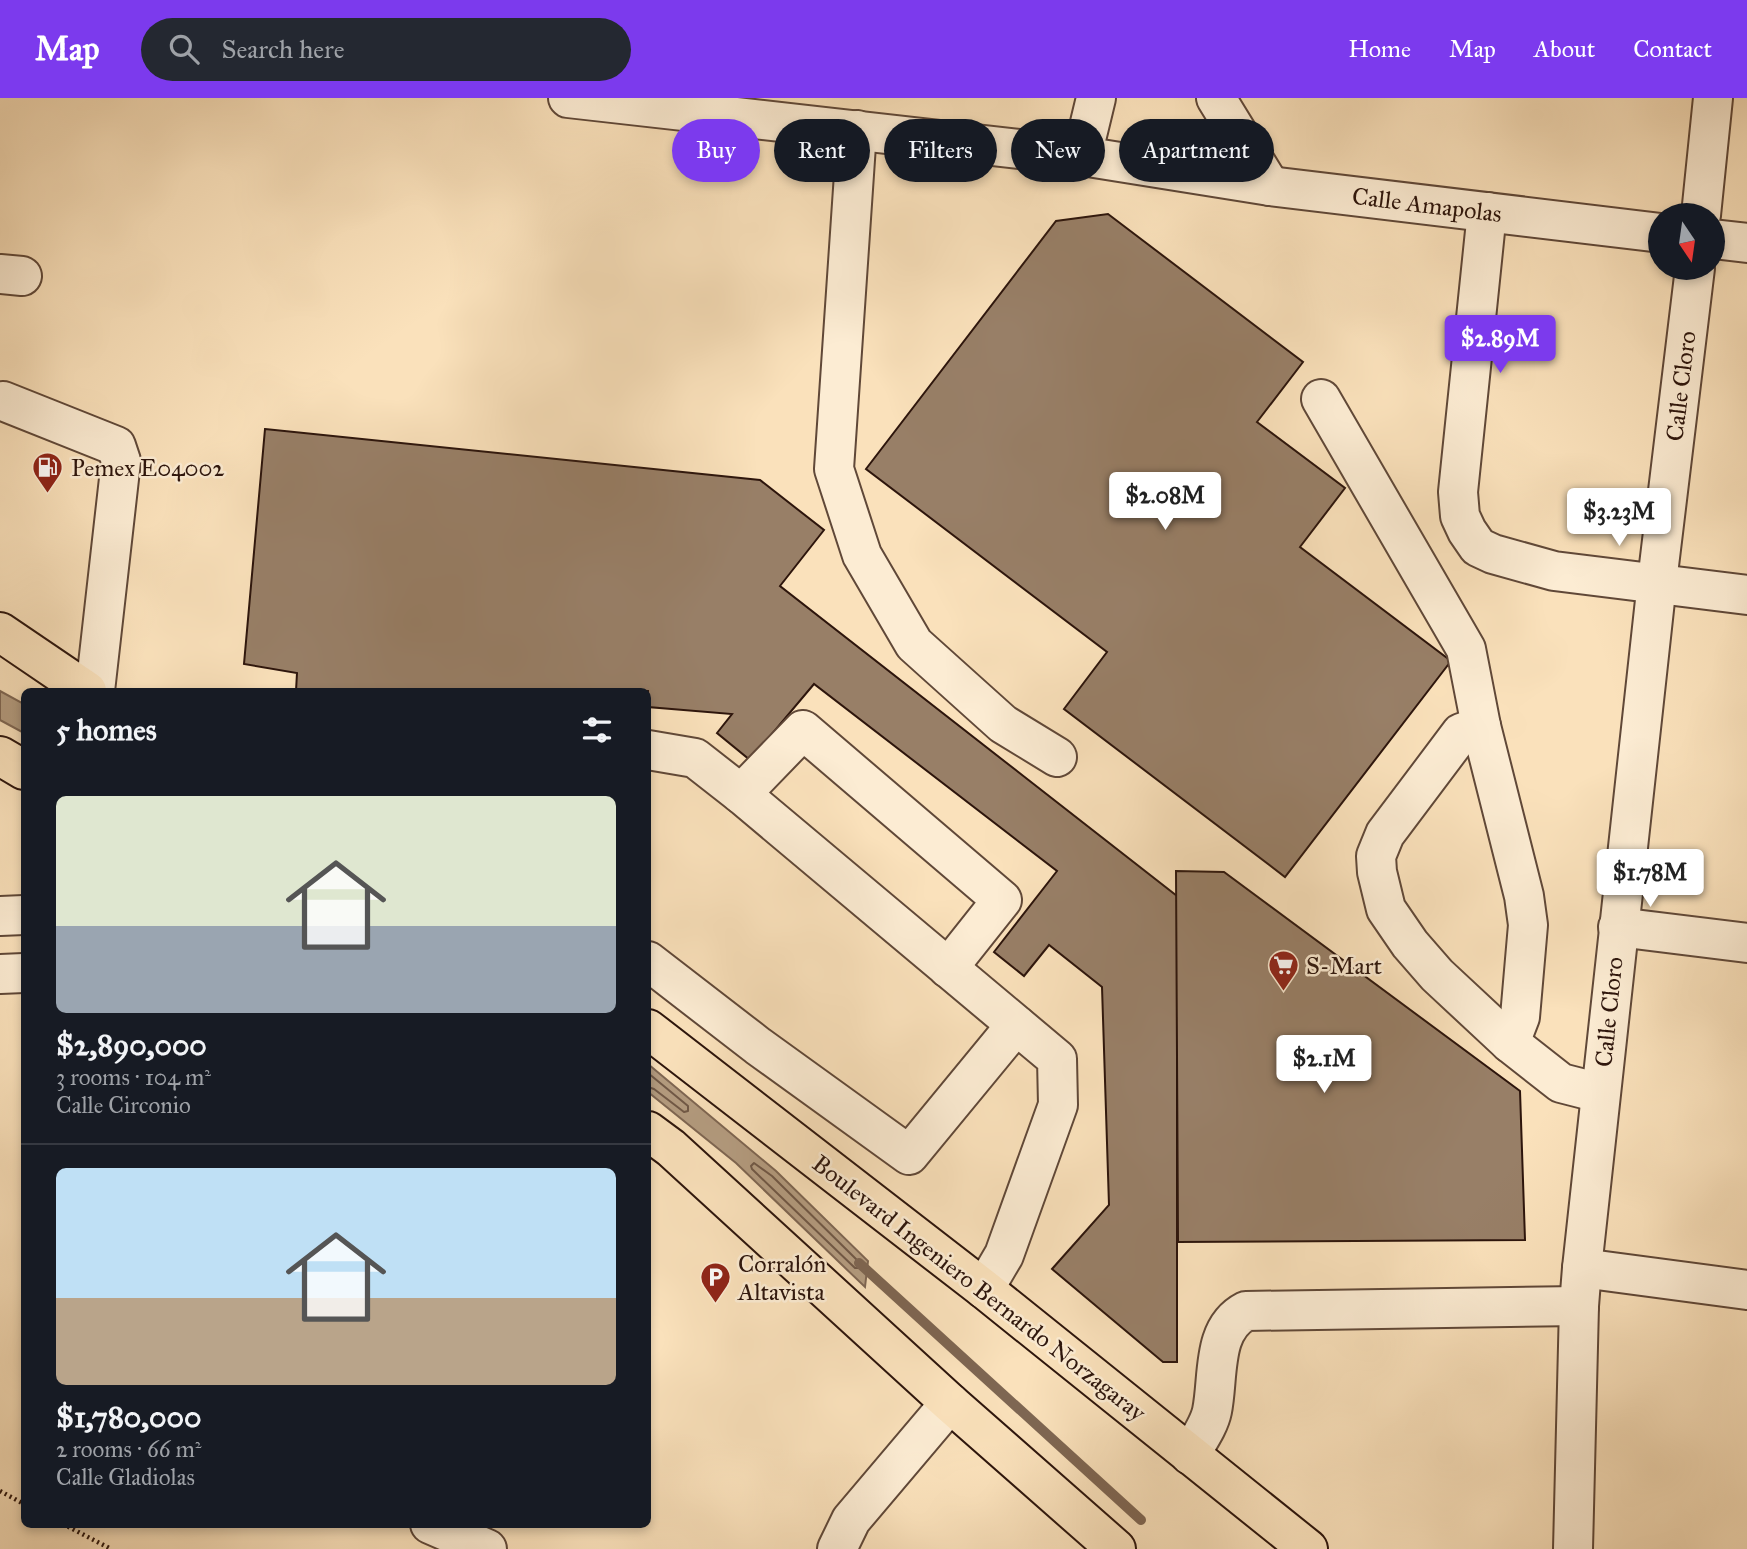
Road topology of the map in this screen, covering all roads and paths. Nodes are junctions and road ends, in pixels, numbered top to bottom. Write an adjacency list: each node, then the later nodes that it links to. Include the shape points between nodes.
1 (568, 98): 5 (street, Calle Amapolas)
2 (1096, 98): 7 (street)
3 (1216, 98): 12 (street)
4 (1713, 98): 13 (street)
5 (690, 105): 6 (street, Calle Amapolas)
6 (784, 119)
7 (1091, 119)
8 (870, 132): 9 (street, Calle Amapolas)
9 (1011, 148)
10 (1105, 160): 12 (street, Calle Amapolas)
11 (853, 182): 29 (street, via 834,469 862,555 914,644 1003,724)
12 (1270, 187): 14 (street, Calle Amapolas)
13 (1702, 203)
14 (1487, 212): 15 (street, Calle Amapolas); 21 (street, via 1458,492 1460,516 1478,547 1511,559 1554,570)
15 (1648, 231)
16 (1726, 241): 17 (street)
17 (1747, 243)
18 (1694, 280): 21 (street, Calle Cloro)
19 (1321, 399): 26 (street, via 1466,649)
20 (1, 408): 25 (street, via 116,446 121,461)
21 (1657, 582): 22 (street); 34 (street, Calle Cloro)
22 (1747, 595)
23 (0, 632): 24 (highway)
24 (83, 688)
25 (95, 688)
26 (1481, 726): 42 (street, via 1528,925 1520,1017); 42 (street, via 1461,733 1385,834 1376,856 1377,872 1386,908 1410,944)
27 (651, 751): 31 (street, via 695,758)
28 (0, 756): 30 (highway)
29 (1057, 757)
30 (21, 768)
31 (741, 794): 37 (street); 37 (street, via 803,730 1002,900)
32 (21, 915): 33 (street)
33 (0, 916)
34 (1618, 927): 35 (street); 43 (street, Calle Cloro)
35 (1747, 943)
36 (651, 963): 40 (street, via 909,1155)
37 (948, 968): 40 (street)
38 (21, 973): 39 (street)
39 (0, 974)
40 (1016, 1025): 46 (street, via 1057,1059 1058,1105 1004,1255)
41 (651, 1030): 46 (highway, Boulevard Ingeniero Bernardo Norzagaray)
42 (1510, 1043): 43 (street, via 1561,1083)
43 (1600, 1093): 45 (street, Calle Cloro)
44 (651, 1133): 49 (highway)
45 (1582, 1268): 47 (street); 48 (street, Calle Cloro)
46 (984, 1289): 50 (highway, Boulevard Ingeniero Bernardo Norzagaray)
47 (1747, 1290)
48 (1579, 1306): 50 (street, via 1246,1311 1228,1324 1222,1339 1212,1414); 60 (street, Calle Cloro)
49 (950, 1403): 57 (street, via 851,1520); 58 (highway)
50 (1190, 1455): 59 (highway, Boulevard Ingeniero Bernardo Norzagaray)
51 (0, 1491): 52 (path)
52 (21, 1502)
53 (71, 1528): 55 (path)
54 (438, 1528): 56 (street)
55 (111, 1549)
56 (487, 1549)
57 (837, 1549)
58 (1116, 1549)
59 (1308, 1549)
60 (1573, 1549)

